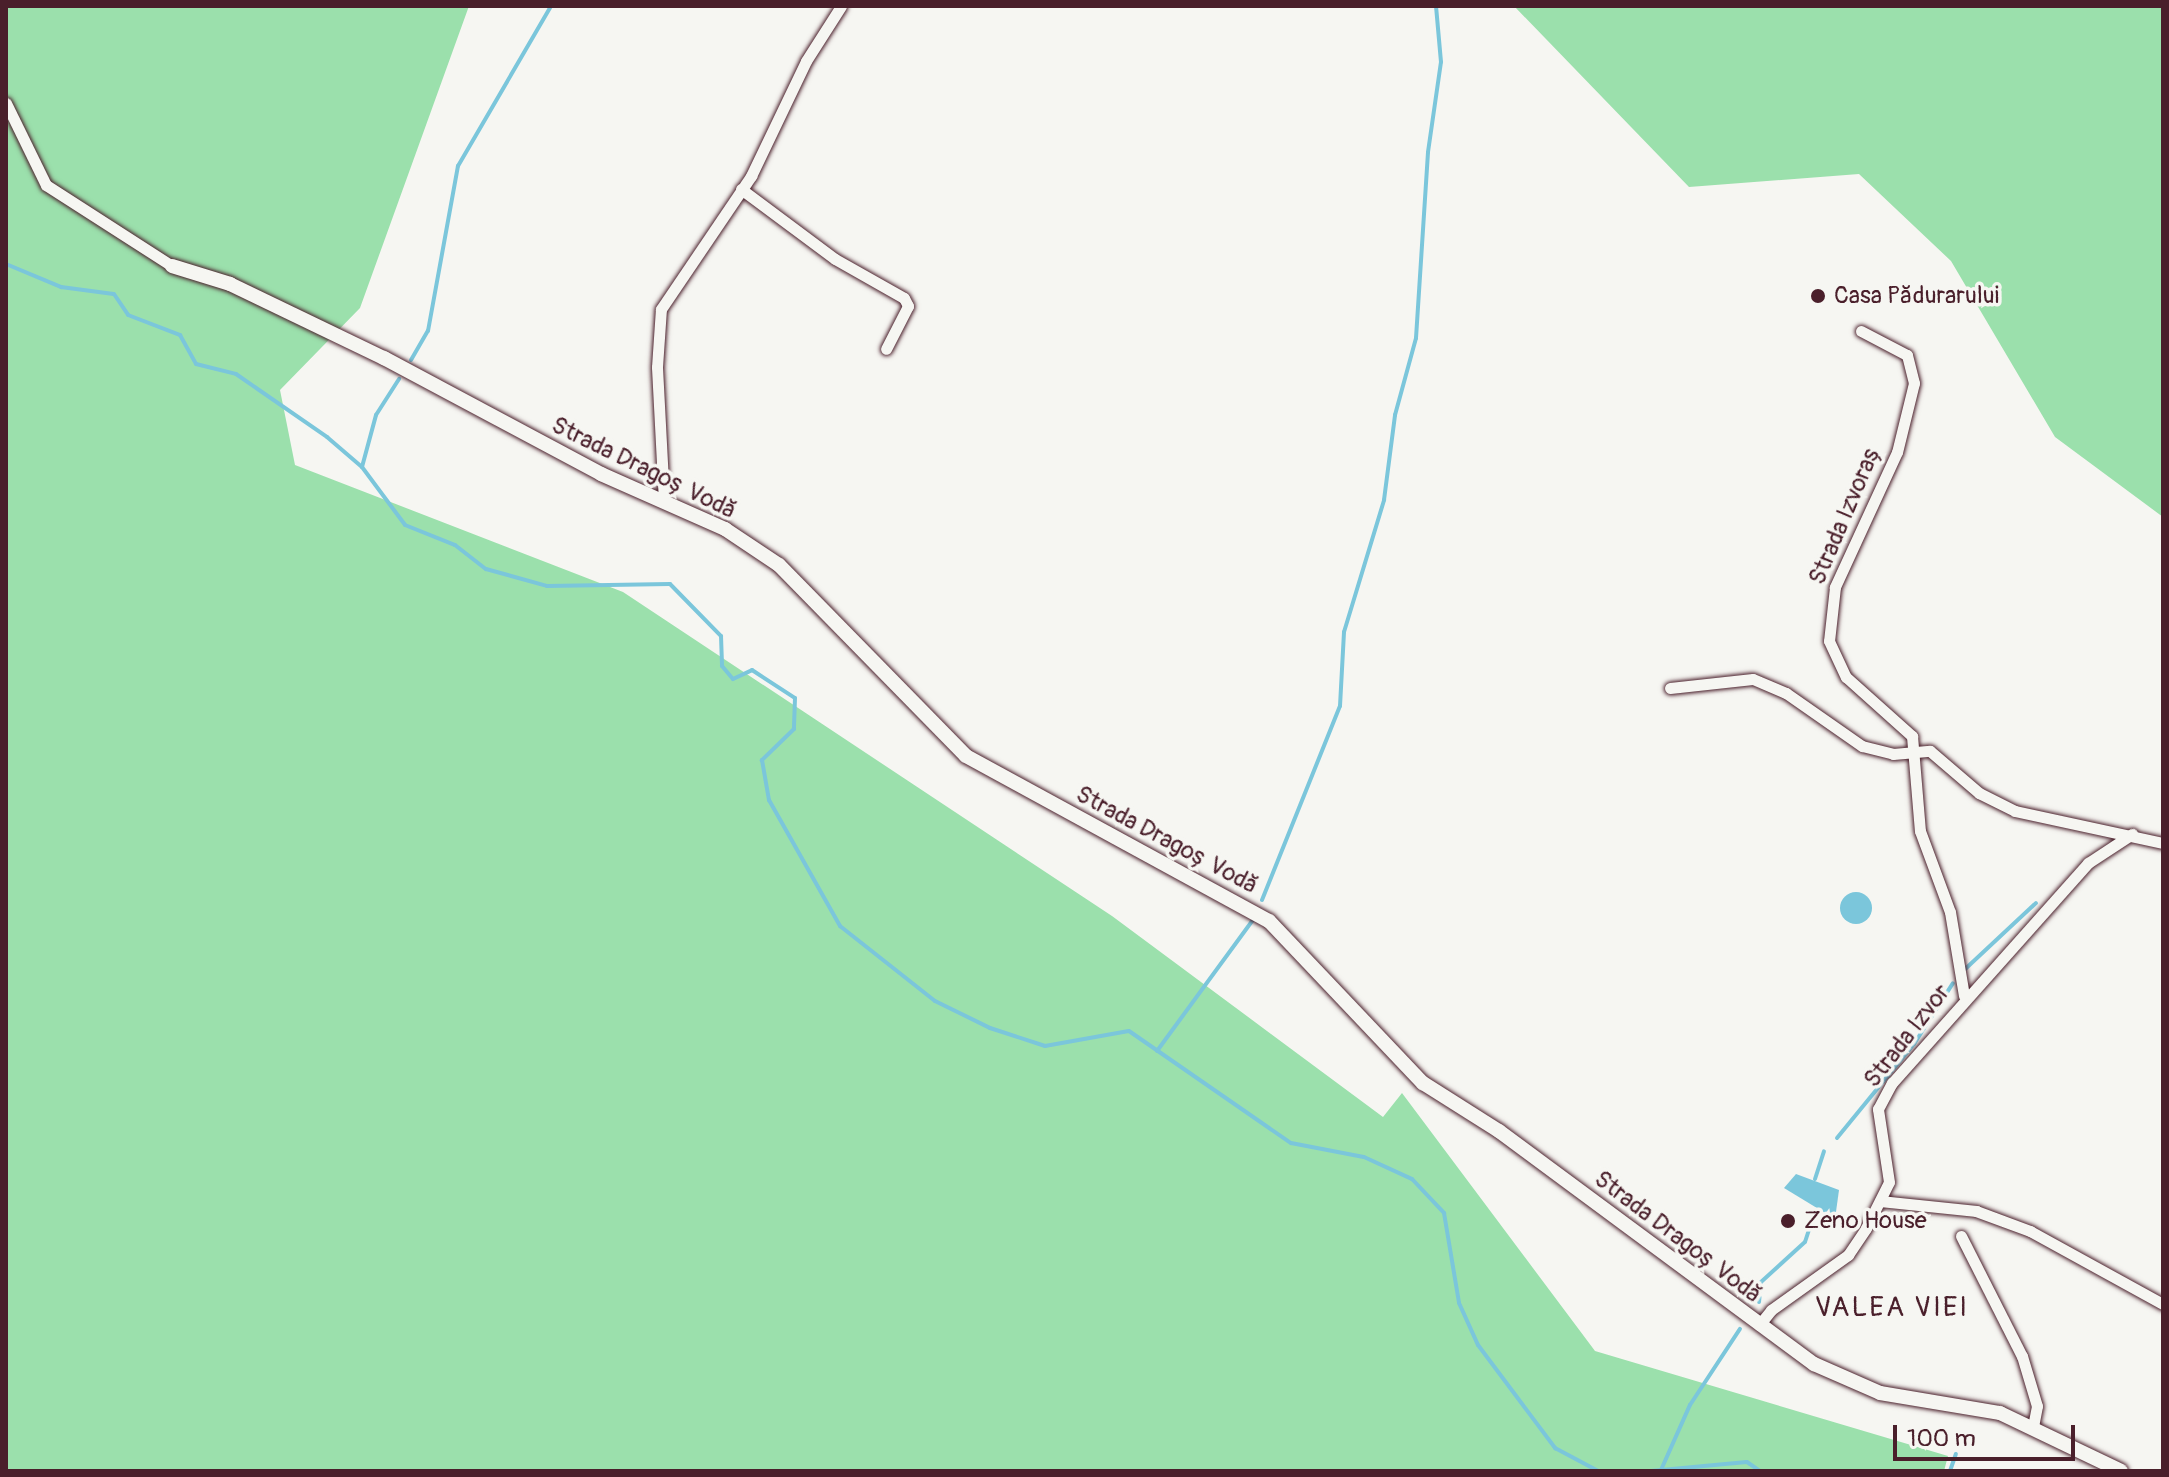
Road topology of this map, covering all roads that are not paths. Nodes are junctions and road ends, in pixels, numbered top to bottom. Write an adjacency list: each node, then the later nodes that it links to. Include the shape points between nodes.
1 (841, 6): 3 (street, via 806,61)
2 (6, 103): 4 (street, via 46,185)
3 (741, 189): 6 (street, via 835,259 904,298 908,306); 7 (street, via 661,309 657,367)
4 (172, 266): 7 (street, Strada Dragoș Vodă, via 244,291)
5 (1861, 331): 9 (street, Strada Izvoraș, via 1907,355 1914,383 1897,452 1835,587 1829,641 1846,677 1912,736)
6 (886, 349)
7 (664, 501): 16 (street, Strada Dragoș Vodă, via 779,565 966,756 1269,921 1423,1083 1499,1131)
8 (1670, 688): 9 (street, via 1753,679 1786,693 1862,746)
9 (1914, 752): 10 (street, via 1930,751 1979,793 2015,811); 12 (street, Strada Izvoraș, via 1920,831 1950,912)
10 (2132, 834): 11 (street); 12 (street, Strada Izvor, via 2088,863)
11 (2163, 843)
12 (1964, 996): 13 (street, Strada Izvor, via 1883,1097 1879,1119 1890,1173)
13 (1880, 1201): 15 (street, via 1985,1214 2030,1231); 16 (street, Strada Izvor, via 1848,1255 1771,1310)
14 (1961, 1236): 17 (street, via 2022,1356 2037,1406)
15 (2163, 1304)
16 (1759, 1325): 17 (street, Strada Dragoș Vodă, via 1848,1384 2000,1413)
17 (2033, 1427): 18 (street, Strada Dragoș Vodă)
18 (2121, 1471)

